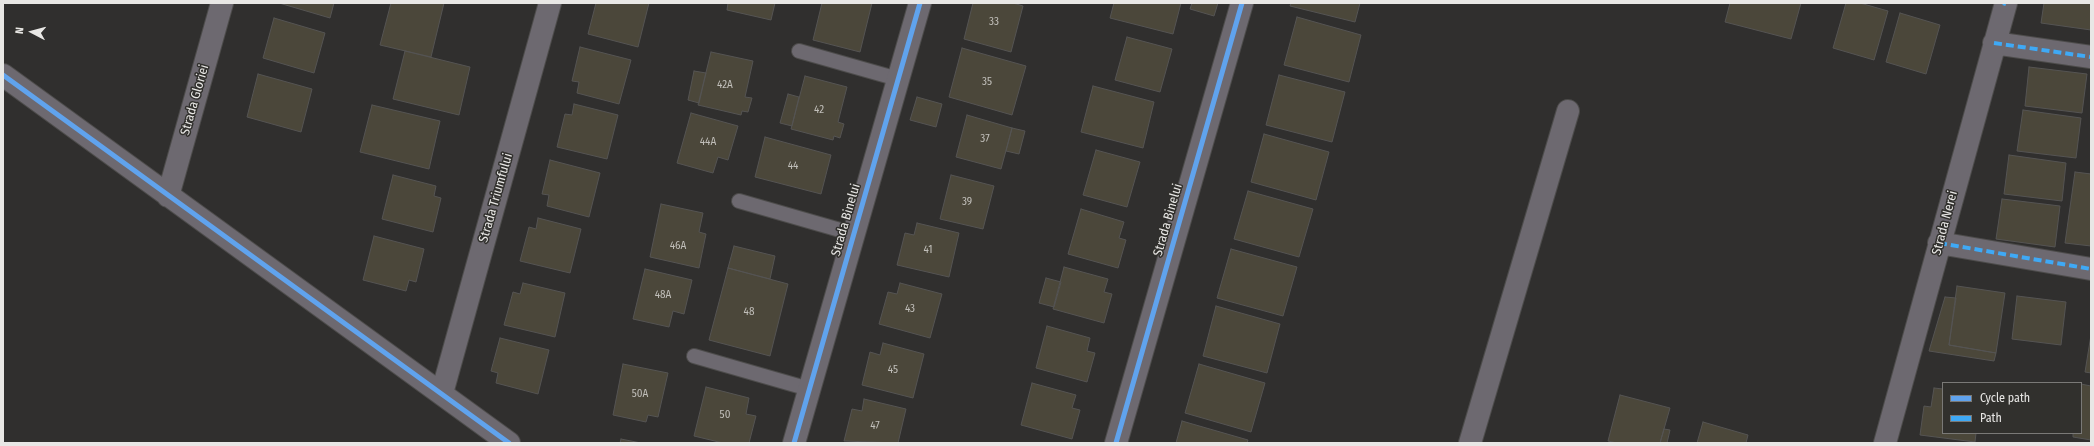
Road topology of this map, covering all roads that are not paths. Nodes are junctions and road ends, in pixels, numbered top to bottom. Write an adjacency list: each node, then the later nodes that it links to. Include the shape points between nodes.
1 (222, 3): 12 (street, Strada Gloriei)
2 (550, 3): 19 (street, Strada Triumfului)
3 (920, 3): 10 (street, Strada Binelui)
4 (1242, 3): 22 (street, Strada Binelui)
5 (2005, 3): 6 (street, Strada Nerei)
6 (1994, 43): 8 (street); 15 (street, Strada Nerei)
7 (799, 51): 10 (lane)
8 (2091, 57)
9 (3, 75): 12 (street)
10 (898, 79): 14 (street, Strada Binelui)
11 (1568, 111): 23 (street)
12 (168, 196): 19 (street)
13 (739, 201): 14 (lane, Strada Binelui)
14 (854, 234): 18 (street, Strada Binelui)
15 (1939, 243): 16 (street); 24 (street, Strada Nerei)
16 (2091, 269)
17 (694, 356): 18 (lane)
18 (809, 389): 21 (street, Strada Binelui)
19 (442, 393): 20 (street)
20 (508, 443)
21 (794, 443)
22 (1116, 443)
23 (1470, 443)
24 (1885, 443)

